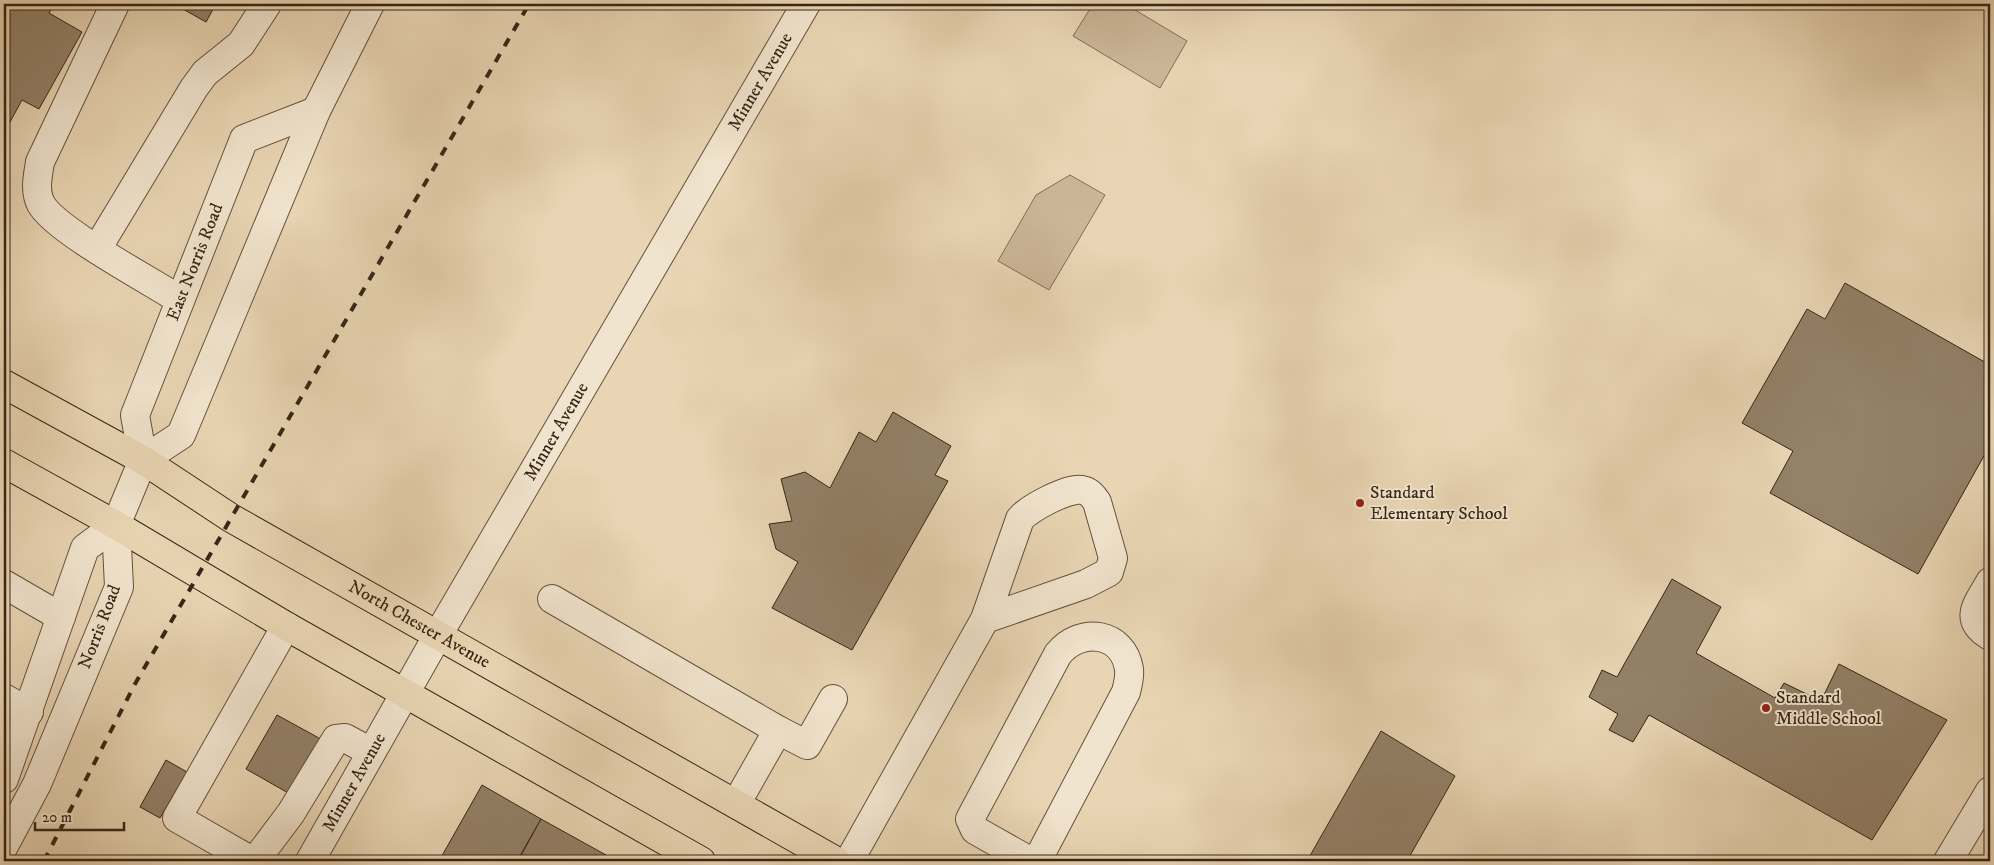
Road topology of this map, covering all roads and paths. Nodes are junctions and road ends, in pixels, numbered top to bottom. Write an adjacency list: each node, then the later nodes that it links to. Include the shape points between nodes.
1 (115, 4): 6 (street, via 40,162 36,182 41,204 55,220)
2 (267, 4): 6 (street, via 241,44 205,73 194,88)
3 (370, 4): 5 (street)
4 (806, 4): 18 (street, Minner Avenue)
5 (316, 112): 7 (street, East Norris Road, via 244,139); 9 (street, via 181,435)
6 (97, 249): 7 (street)
7 (180, 300): 9 (street, East Norris Road, via 135,415)
8 (4, 384): 9 (main road, North Chester Avenue)
9 (143, 460): 11 (street); 18 (main road, North Chester Avenue, via 231,518)
10 (4, 463): 11 (main road)
11 (116, 525): 15 (street, via 86,548); 17 (main road); 29 (street, Norris Road, via 119,587 37,784)
12 (1990, 582): 19 (street, via 1975,609 1974,619 1978,629)
13 (7, 592): 15 (street)
14 (552, 599): 24 (street)
15 (61, 617): 23 (street)
16 (985, 618): 16 (street, via 1086,584 1109,572 1113,558 1092,494 1084,490 1068,491 1025,512); 34 (street)
17 (286, 626): 20 (main road); 30 (street, via 177,818)
18 (438, 635): 20 (street, Minner Avenue); 28 (main road, North Chester Avenue)
19 (1990, 636)
20 (405, 693): 25 (street, Minner Avenue); 32 (main road)
21 (4, 698): 23 (street)
22 (833, 699): 24 (street, via 807,745)
23 (29, 712): 26 (street)
24 (778, 730): 28 (street)
25 (371, 752): 30 (street, via 345,738 336,739 290,814); 31 (street, Minner Avenue)
26 (4, 779)
27 (1990, 791): 37 (street)
28 (736, 804): 33 (main road, North Chester Avenue)
29 (4, 846)
30 (253, 861)
31 (310, 861)
32 (701, 861)
33 (836, 861)
34 (849, 861)
35 (1030, 861): 36 (street, via 975,830 970,819 1058,654 1077,638 1098,636 1120,650 1125,658 1129,677 1126,692)
36 (1037, 861)
37 (1948, 861)

